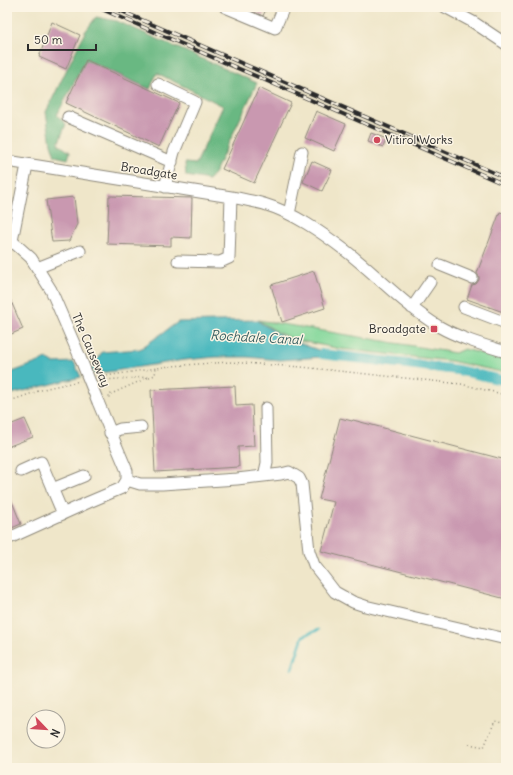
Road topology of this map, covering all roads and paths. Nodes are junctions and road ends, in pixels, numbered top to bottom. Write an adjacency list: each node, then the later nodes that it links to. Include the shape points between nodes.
1 (225, 7): 2 (street, via 275,28)
2 (284, 7)
3 (445, 7): 4 (street)
4 (506, 44)
5 (158, 84): 9 (street, via 195,102)
6 (68, 117): 9 (street)
7 (302, 152): 13 (street)
8 (7, 162): 10 (street, Broadgate)
9 (172, 162): 11 (street)
10 (27, 165): 11 (street, Broadgate); 14 (street)
11 (165, 187): 12 (street, Broadgate)
12 (231, 197): 13 (street, Broadgate, via 264,204); 16 (street, via 229,258 220,262)
13 (289, 214): 22 (street, Broadgate, via 346,251)
14 (9, 243): 18 (street, The Causeway, via 31,258)
15 (80, 251): 18 (street)
16 (178, 261)
17 (440, 265): 19 (street)
18 (37, 268): 30 (street, The Causeway, bridge, via 50,290 79,354)
19 (472, 278)
20 (430, 282): 22 (street)
21 (464, 307): 23 (street)
22 (412, 308): 24 (street, Broadgate, via 438,326 468,340)
23 (506, 323)
24 (506, 352)
25 (156, 368): 26 (path, via 155,375); 26 (path, via 98,377 102,380); 28 (path, via 229,362 301,367 461,384)
26 (149, 376): 30 (path, via 109,395 110,400)
27 (86, 380): 29 (path, via 47,388)
28 (506, 395)
29 (7, 402)
30 (98, 403): 33 (street, The Causeway)
31 (266, 408): 36 (street)
32 (141, 427): 33 (street, via 120,429)
33 (110, 433): 37 (street, The Causeway, via 127,471)
34 (21, 471): 38 (street, via 41,462)
35 (84, 476): 38 (street)
36 (264, 476): 37 (street, via 162,484 140,484); 41 (street, via 289,472 299,478 302,484 309,551 314,565 335,592 365,606)
37 (127, 480): 39 (street, via 122,488)
38 (52, 489): 39 (street)
39 (64, 514): 40 (street)
40 (7, 539)
41 (506, 639)
42 (506, 724): 43 (path, via 495,721 484,747)
43 (469, 744)

